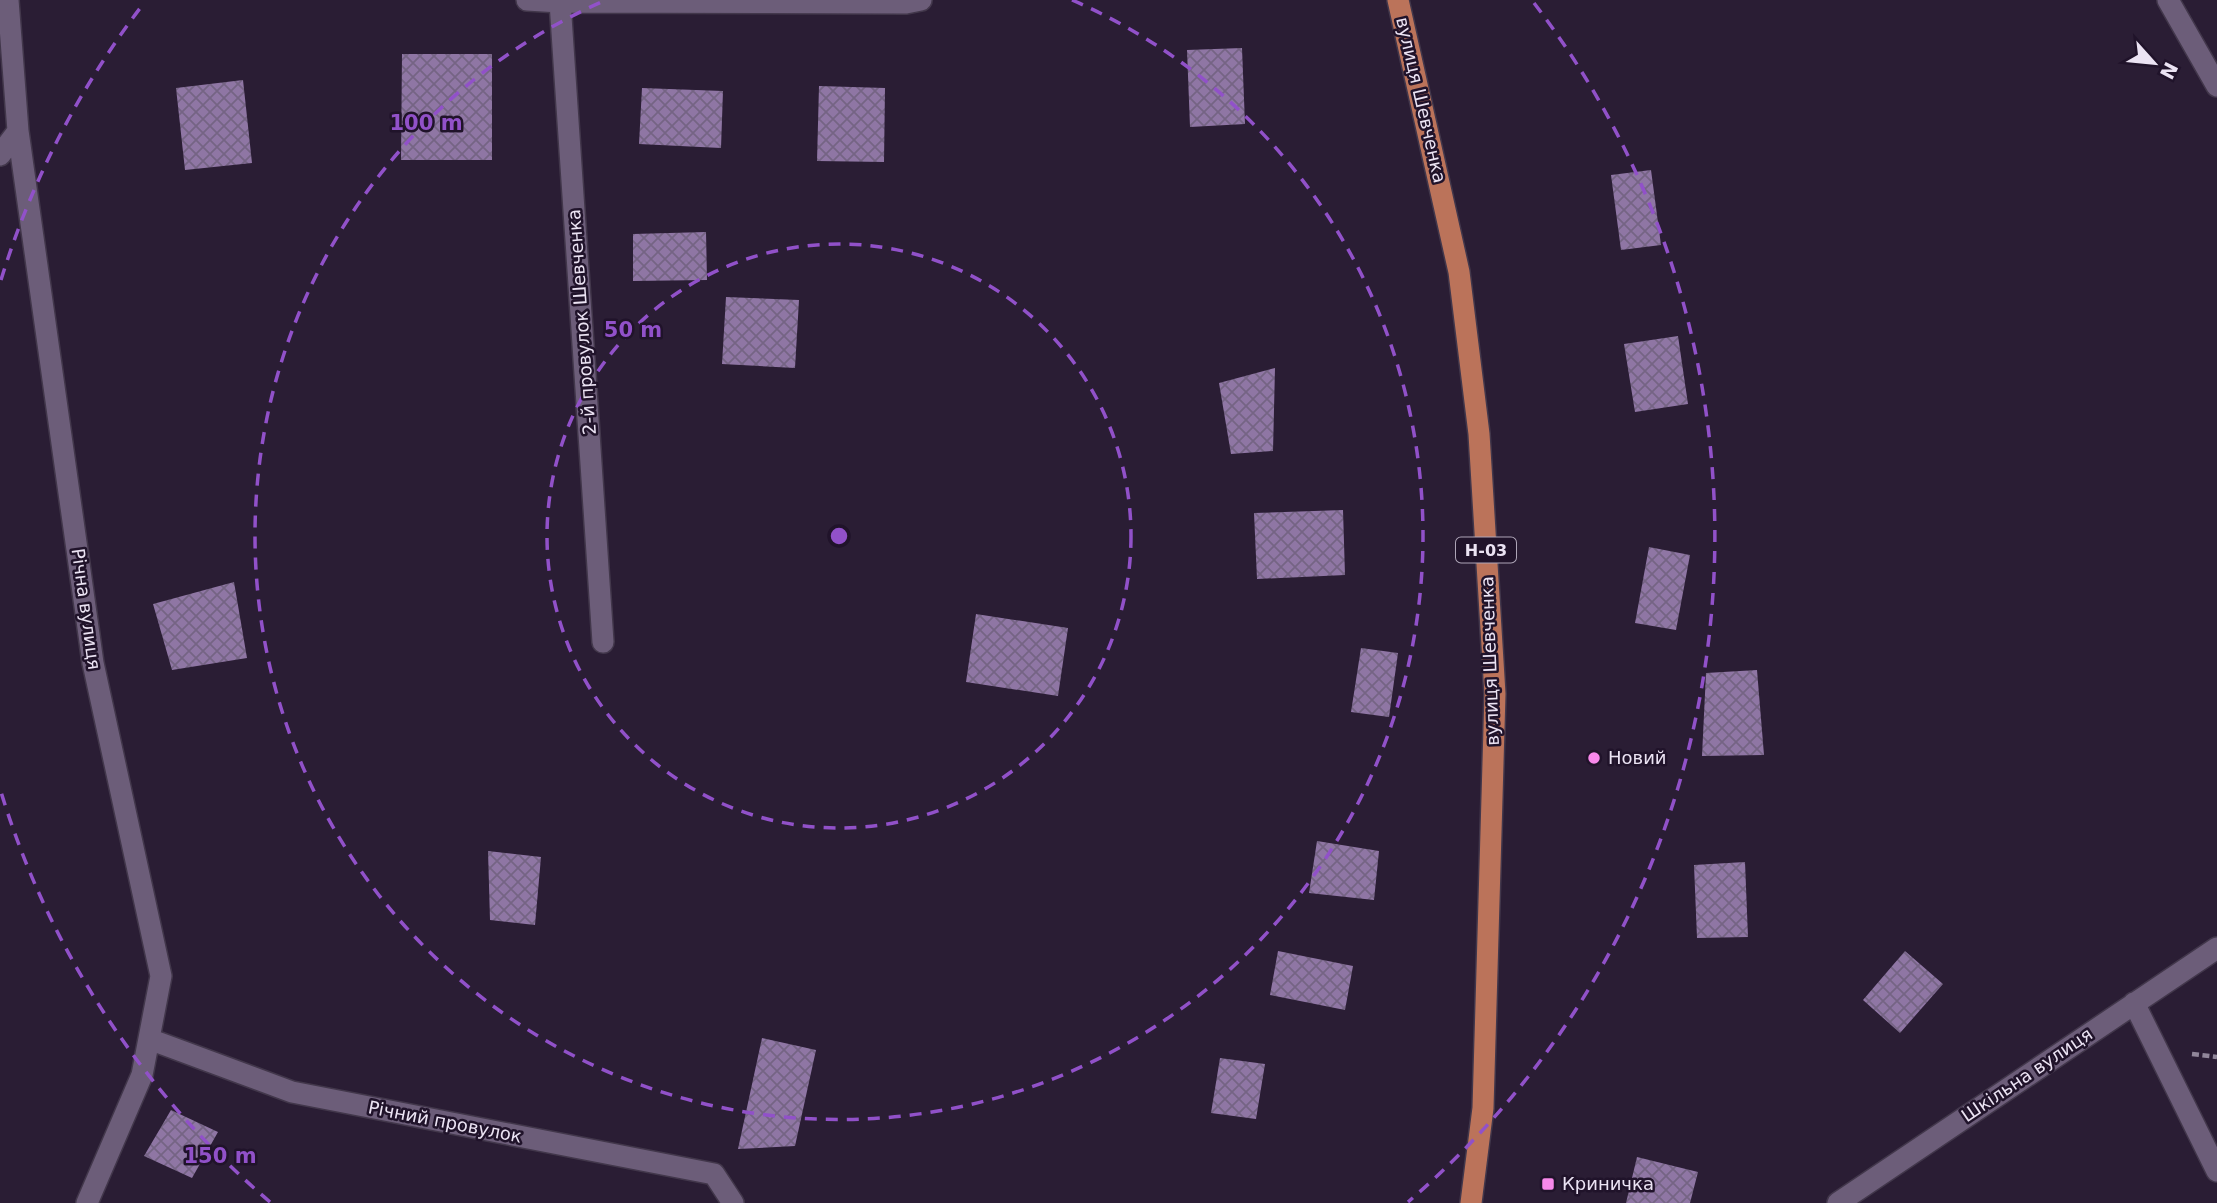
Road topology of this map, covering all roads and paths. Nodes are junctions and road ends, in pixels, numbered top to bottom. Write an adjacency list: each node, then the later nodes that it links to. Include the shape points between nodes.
1 (8, 0): 8 (street, Річна вулиця)
2 (527, 0): 6 (street)
3 (921, 0): 6 (street, via 906,4)
4 (1398, 0): 17 (main road, вулиця Шевченка / Н-03, via 1459,272 1480,448 1495,694 1483,1108)
5 (2168, 0): 7 (street)
6 (560, 2): 10 (street, 2-й провулок Шевченка)
7 (2217, 86)
8 (18, 131): 9 (street); 13 (street, Річна вулиця, via 93,663 161,976)
9 (0, 155)
10 (603, 642)
11 (2217, 948): 12 (street, Шкільна вулиця)
12 (2134, 1003): 14 (street); 18 (street, Шкільна вулиця)
13 (149, 1040): 15 (street, Річна вулиця, via 142,1075); 16 (street, Річний провулок, via 292,1092 713,1174)
14 (2217, 1171)
15 (88, 1203)
16 (733, 1203)
17 (1471, 1203)
18 (1838, 1203)

